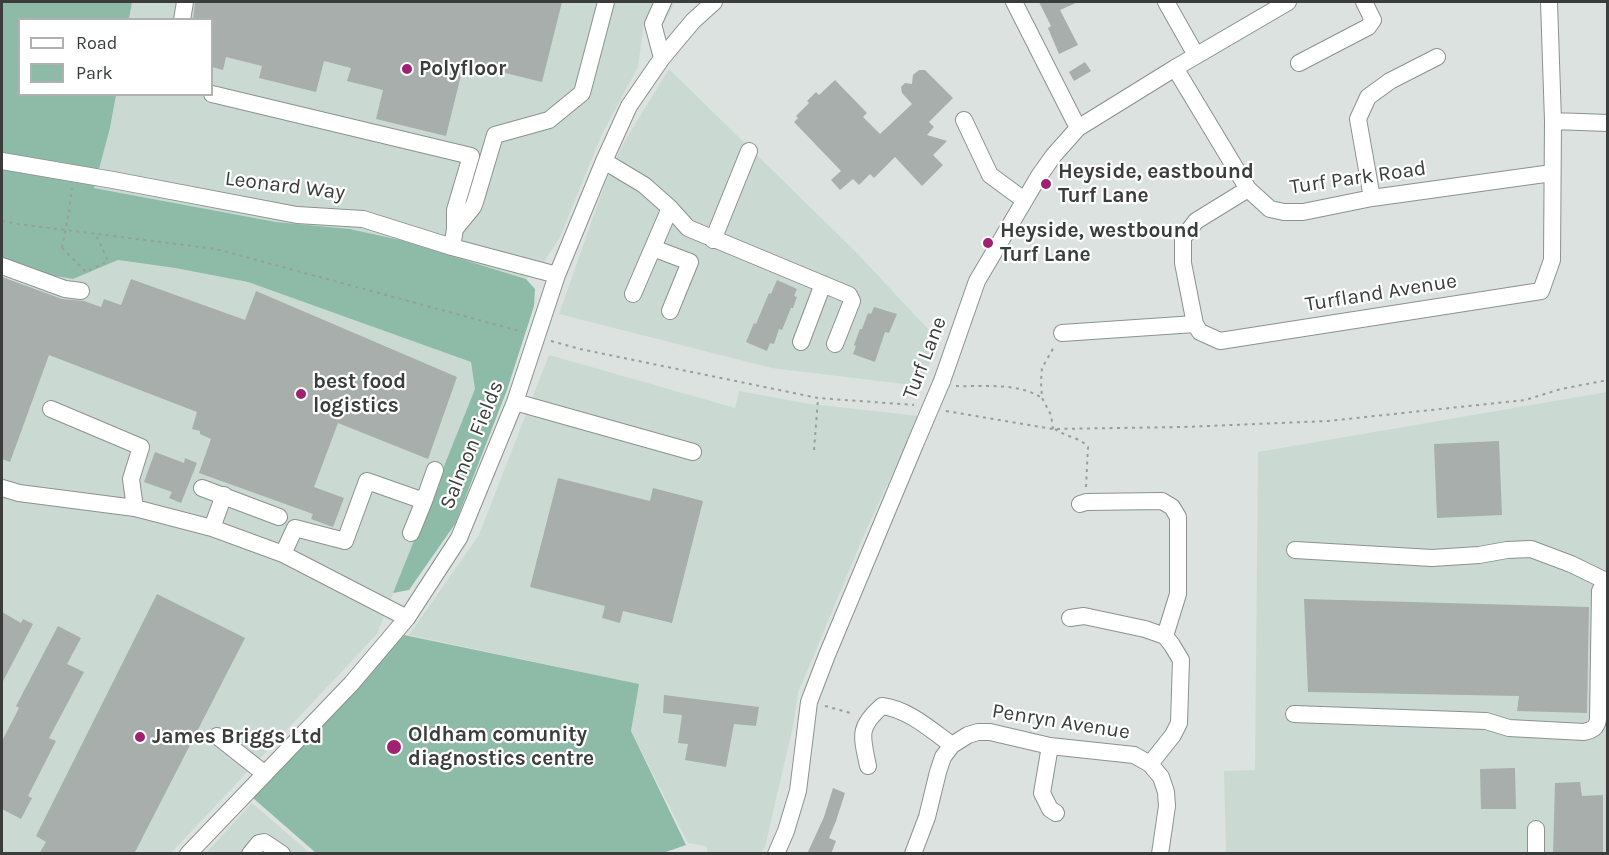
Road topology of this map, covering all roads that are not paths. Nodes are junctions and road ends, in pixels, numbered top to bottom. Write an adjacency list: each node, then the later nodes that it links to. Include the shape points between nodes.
1 (185, 2): 10 (street)
2 (606, 2): 22 (street, via 582,93 549,120 495,135)
3 (663, 2): 13 (street, via 653,24)
4 (714, 2): 13 (street, Salmon Fields)
5 (1014, 2): 20 (street)
6 (1167, 2): 11 (street)
7 (1288, 2): 11 (street, Turf Lane)
8 (1364, 2): 14 (street, via 1373,20 1368,27)
9 (1549, 2): 18 (street, Turfland Avenue)
10 (182, 18)
11 (1197, 55): 15 (street, Turf Lane)
12 (1437, 57): 28 (street, via 1368,97 1358,119)
13 (662, 58): 25 (street, Salmon Fields, via 629,106)
14 (1299, 63)
15 (1175, 68): 20 (street, Turf Lane); 27 (street, Turf Park Road)
16 (213, 94): 23 (street)
17 (964, 120): 29 (street, via 990,175)
18 (1552, 121): 19 (street); 26 (street, Turfland Avenue)
19 (1608, 123)
20 (1078, 128): 29 (street, Turf Lane, via 1054,154)
21 (749, 151): 32 (street)
22 (489, 154): 23 (street); 31 (street, via 473,207)
23 (471, 156): 31 (street, via 454,210)
24 (2, 161): 33 (street, Leonard Way, via 297,215 363,219)
25 (603, 161): 30 (street, via 644,185); 36 (street, Salmon Fields)
26 (1552, 173): 28 (street, Turf Park Road); 41 (street, Turfland Avenue, via 1552,260 1541,291 1220,341 1200,332)
27 (1248, 189): 28 (street, Turf Park Road, via 1270,209 1284,212); 41 (street, via 1196,221 1183,238 1183,263)
28 (1372, 198)
29 (1024, 200): 76 (street, Turf Lane, bridge, via 977,281 949,383 916,442 809,702 798,791)
30 (670, 208): 32 (street, via 688,228); 34 (street)
31 (455, 229): 33 (street)
32 (713, 240): 37 (street)
33 (452, 247): 36 (street, Leonard Way)
34 (653, 248): 39 (street); 40 (street, via 690,262)
35 (2, 266): 38 (street)
36 (557, 275): 45 (street, Salmon Fields)
37 (822, 284): 43 (street); 44 (street, via 849,295 852,301)
38 (81, 291)
39 (633, 294)
40 (670, 311)
41 (1195, 324): 42 (street)
42 (1062, 333)
43 (801, 342)
44 (835, 344)
45 (515, 402): 47 (street); 61 (street, Salmon Fields, via 459,537)
46 (51, 409): 54 (street, via 141,447 131,479)
47 (693, 452)
48 (435, 470): 52 (street)
49 (2, 488): 54 (street)
50 (202, 488): 51 (street)
51 (224, 495): 55 (street); 56 (street)
52 (424, 501): 57 (street); 59 (street, via 366,481 345,541 295,528)
53 (1083, 503): 63 (street, via 1162,501 1176,512 1178,594)
54 (135, 508): 56 (street)
55 (279, 518)
56 (212, 528): 59 (street)
57 (411, 532)
58 (1295, 550): 60 (street, via 1432,558 1531,549)
59 (283, 554): 61 (street)
60 (1608, 582): 64 (street, via 1600,591 1597,723 1590,731 1509,728 1486,721)
61 (407, 618): 70 (street, Salmon Fields, via 351,684)
62 (1070, 618): 63 (street, via 1084,616)
63 (1165, 636): 68 (street, via 1181,660 1179,723)
64 (1294, 714)
65 (217, 736): 70 (street)
66 (952, 745): 67 (street, Penryn Avenue, via 968,735 990,732); 69 (street, via 914,718 882,705 868,718 862,736); 77 (street, via 943,758)
67 (1050, 746): 68 (street, Penryn Avenue, via 1134,754); 71 (street, via 1042,793)
68 (1150, 764): 78 (street, Penryn Avenue, via 1161,777 1166,792)
69 (868, 766)
70 (265, 774): 73 (street, Salmon Fields)
71 (1056, 813)
72 (1536, 830): 79 (street)
73 (196, 851)
74 (250, 854): 75 (street, via 264,842)
75 (282, 854)
76 (776, 854)
77 (913, 854)
78 (1160, 854)
79 (1536, 854)

